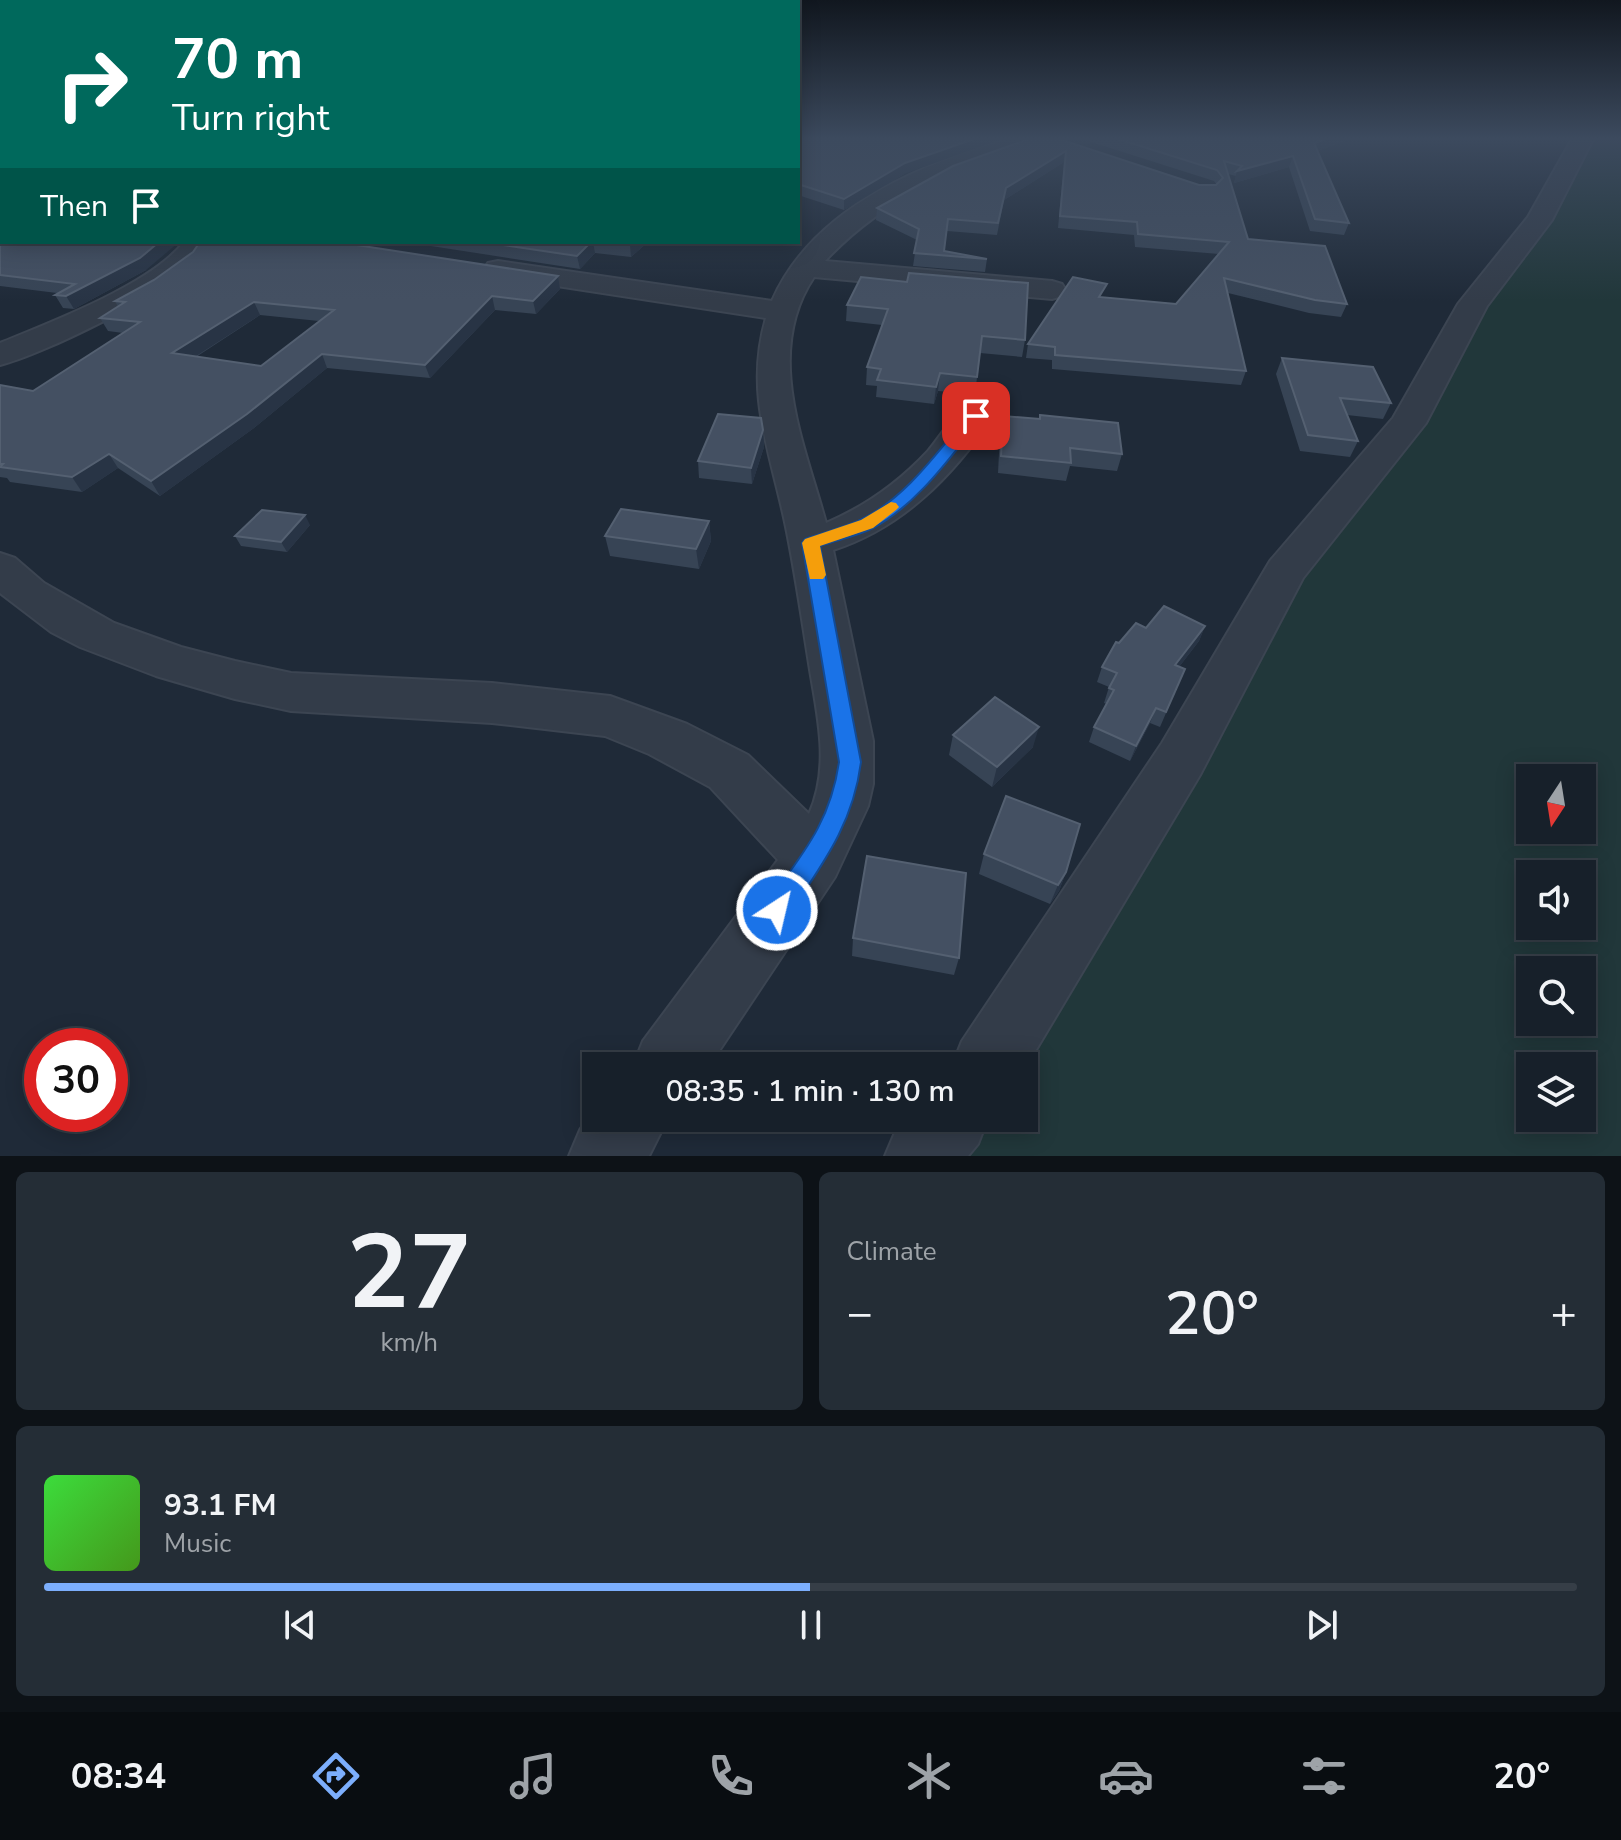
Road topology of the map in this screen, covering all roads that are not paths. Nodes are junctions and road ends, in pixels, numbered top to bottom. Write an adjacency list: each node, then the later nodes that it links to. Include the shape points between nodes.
1 (896, 193): 6 (street, via 848,224)
2 (1553, 193): 16 (street, via 1539,220 1473,304 1408,423 1285,571 1181,759)
3 (196, 244): 10 (street, via 183,261 104,308)
4 (542, 253): 7 (street)
5 (472, 265): 7 (street)
6 (806, 268): 8 (street); 9 (street)
7 (520, 273): 9 (street)
8 (1052, 290)
9 (784, 312): 12 (street, via 773,372)
10 (0, 355)
11 (976, 416): 12 (street, via 923,479 895,503 867,524)
12 (811, 543): 14 (street, via 850,762 846,793)
13 (0, 568): 14 (street, via 28,594 97,635 235,680 291,692 492,703 610,716 729,771)
14 (814, 858): 15 (street)
15 (678, 1052)
16 (996, 1052)
17 (622, 1132): 19 (street)
18 (941, 1132): 20 (street)
19 (606, 1156)
20 (922, 1156)

